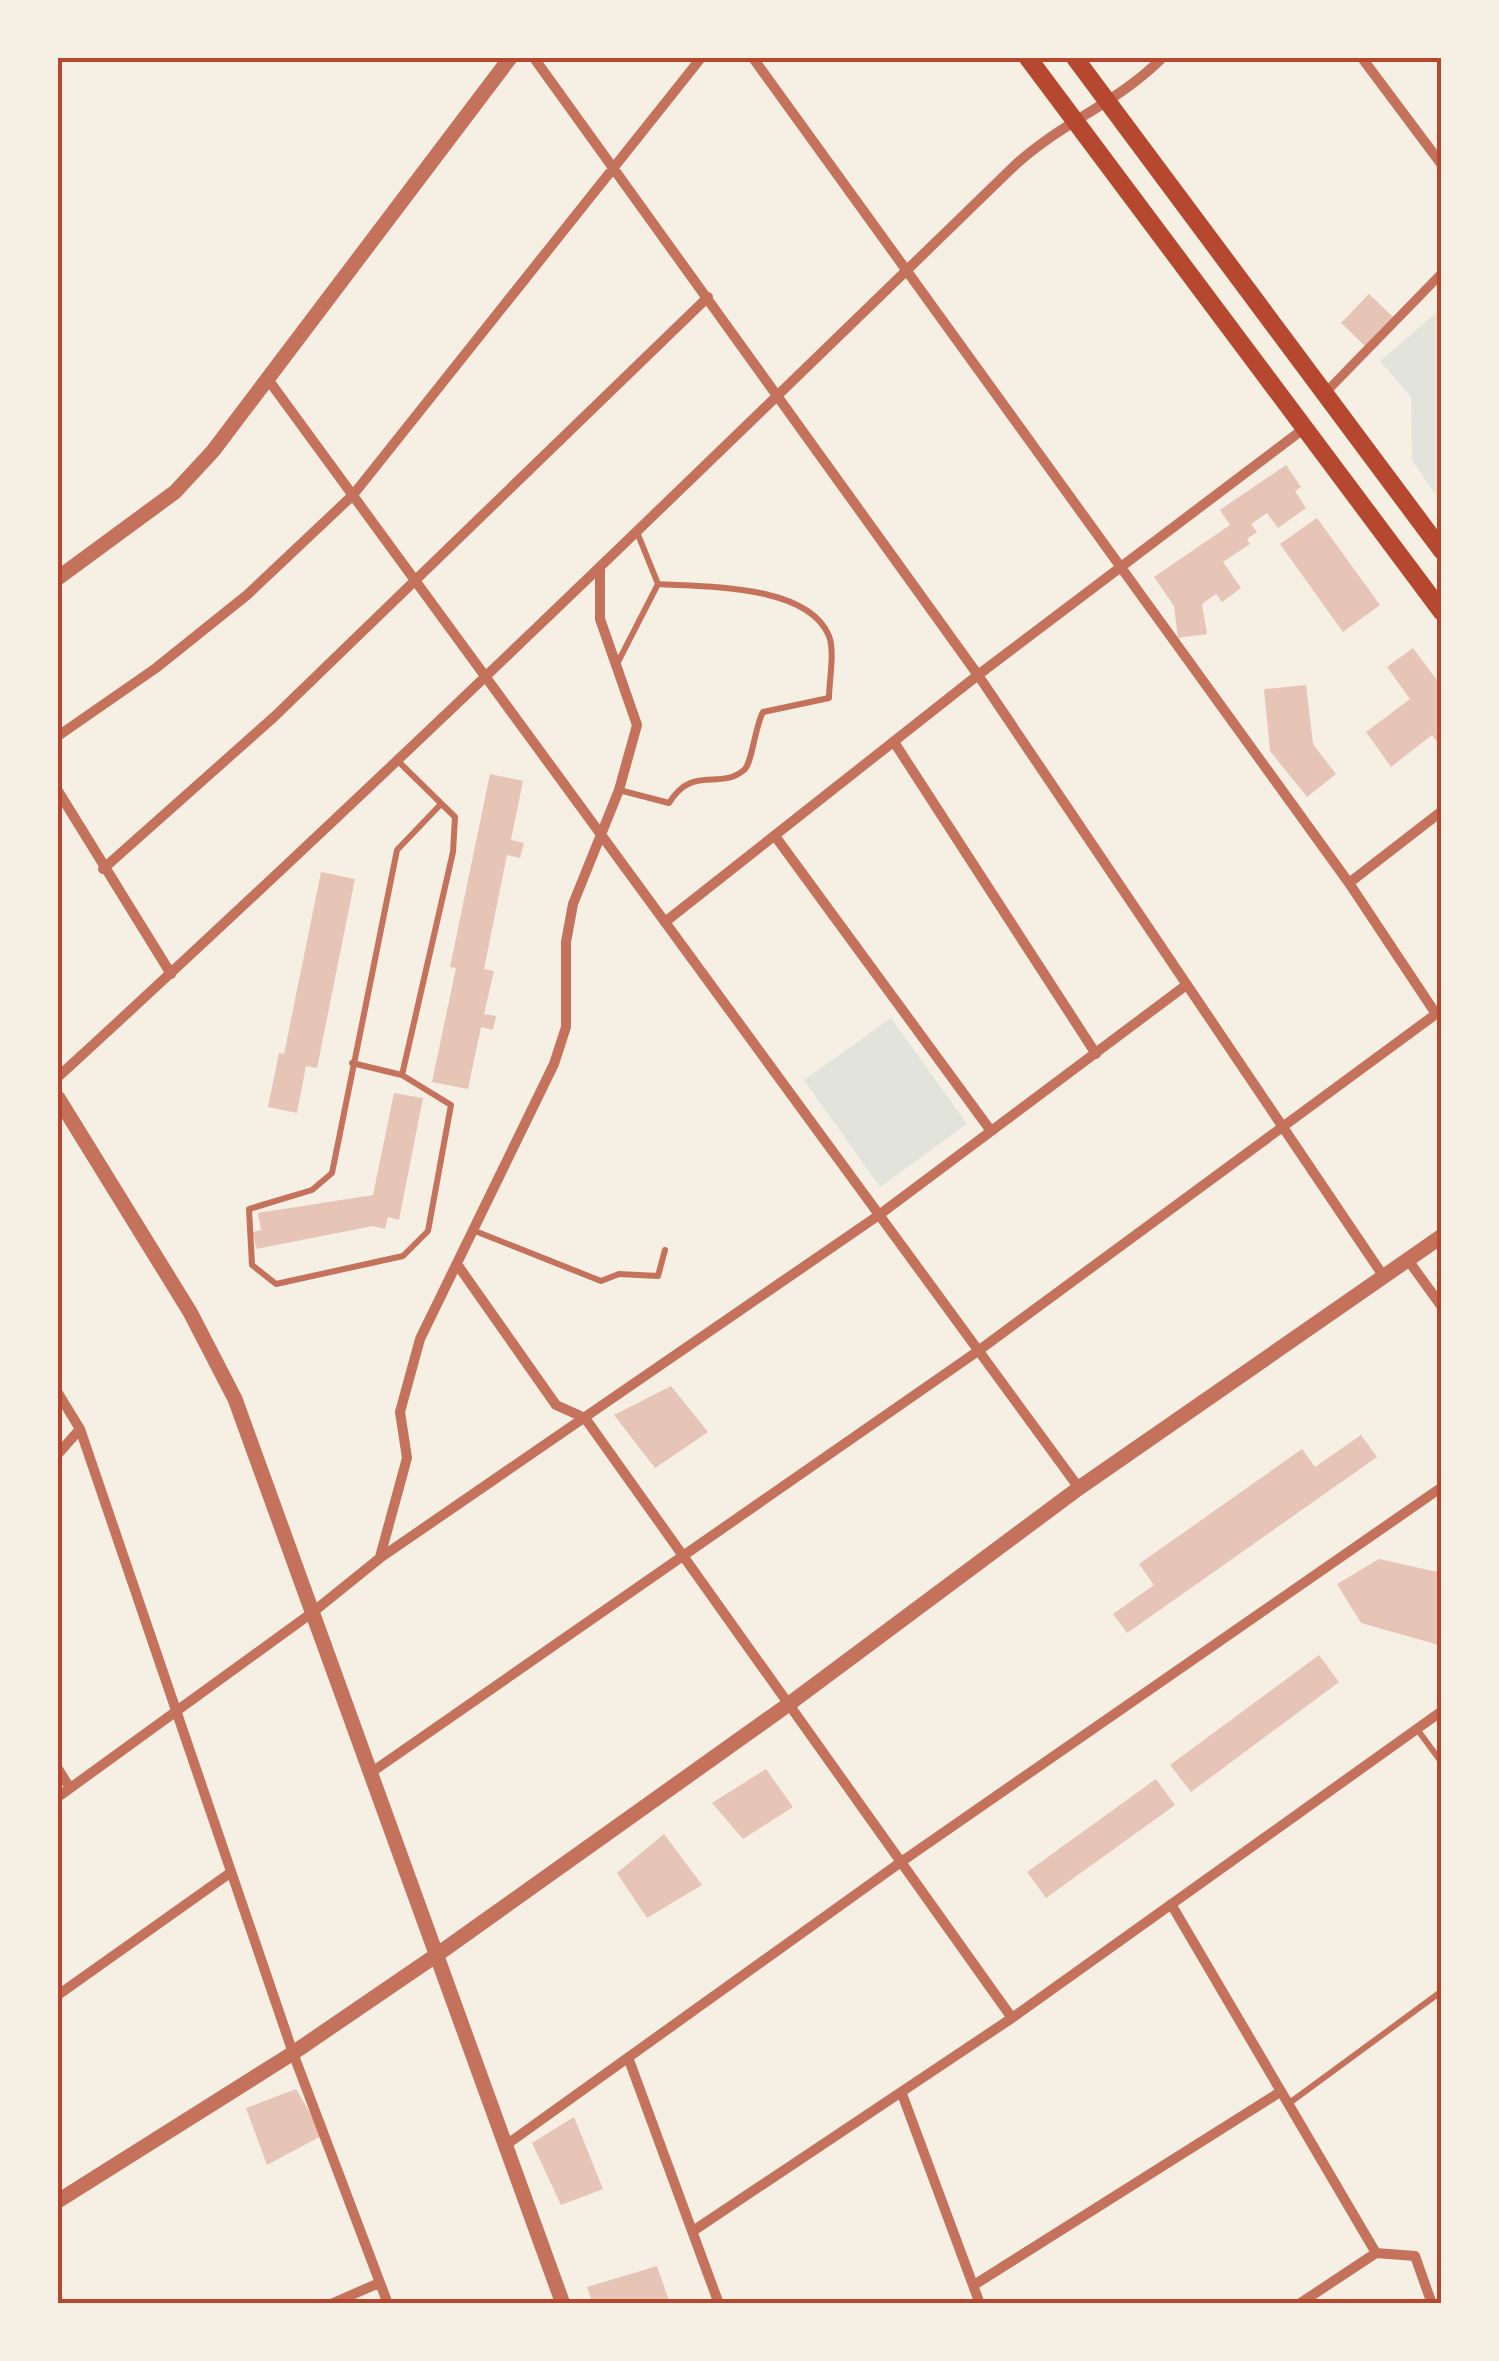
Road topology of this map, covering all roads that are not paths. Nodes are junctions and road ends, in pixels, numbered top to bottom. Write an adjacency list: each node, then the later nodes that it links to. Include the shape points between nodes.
1 (510, 58): 16 (street)
2 (534, 58): 12 (street)
3 (702, 58): 12 (street)
4 (753, 58): 13 (street)
5 (1028, 58): 10 (main road)
6 (1075, 58): 9 (main road)
7 (1162, 58): 9 (street)
8 (1362, 58): 11 (street)
9 (1107, 100): 10 (street); 17 (main road)
10 (1074, 121): 13 (street, via 1024,156); 19 (main road)
11 (1442, 165)
12 (616, 168): 15 (street); 20 (street)
13 (909, 268): 18 (street); 24 (street)
14 (1442, 272): 17 (street)
15 (708, 298): 18 (street); 26 (street)
16 (267, 378): 20 (street); 25 (street, via 174,492)
17 (1326, 392): 22 (main road)
18 (777, 394): 21 (street); 31 (street)
19 (1302, 430): 24 (street); 28 (main road)
20 (353, 495): 26 (street); 32 (street, via 222,615)
21 (637, 532): 23 (street); 27 (lane)
22 (1442, 551)
23 (600, 569): 29 (street, via 600,619); 30 (street)
24 (1121, 570): 31 (street); 42 (street)
25 (58, 578)
26 (415, 581): 30 (street); 41 (street)
27 (658, 584): 29 (lane); 35 (lane, via 746,590 812,615 829,637 829,698 763,712 750,764 740,774 690,781 670,803)
28 (1441, 610)
29 (617, 664): 35 (street, via 637,725)
30 (485, 675): 34 (street); 39 (street)
31 (978, 675): 33 (street); 45 (street)
32 (58, 736)
33 (894, 742): 40 (street); 46 (street)
34 (398, 761): 37 (lane); 44 (street)
35 (620, 790): 39 (street)
36 (58, 791): 41 (street)
37 (441, 804): 47 (lane, via 398,850); 48 (lane, via 455,817 454,852)
38 (1442, 812): 42 (street)
39 (601, 835): 43 (street); 54 (street, via 573,904 561,1044)
40 (775, 836): 43 (street); 52 (street)
41 (103, 869): 44 (street)
42 (1349, 884): 51 (street, via 1436,1014)
43 (664, 922): 53 (street)
44 (171, 974): 49 (street)
45 (1185, 986): 46 (street); 51 (street)
46 (1096, 1054): 52 (street)
47 (352, 1063): 48 (lane); 48 (lane, via 332,1174 312,1190 249,1208 252,1265 276,1284 404,1256 428,1230 452,1104)
48 (402, 1074)
49 (58, 1078)
50 (58, 1098): 70 (street, via 222,1370)
51 (1281, 1126): 59 (street); 61 (street)
52 (992, 1131): 53 (street)
53 (879, 1215): 61 (street); 63 (street)
54 (475, 1231): 56 (lane, via 601,1281 619,1274 658,1276); 58 (street)
55 (1442, 1236): 57 (street)
56 (666, 1250)
57 (1408, 1260): 59 (street); 60 (street)
58 (458, 1267): 63 (street, via 556,1405); 69 (street, via 407,1376 400,1412 408,1458)
59 (1384, 1277): 67 (street)
60 (1442, 1307)
61 (978, 1351): 67 (street); 68 (street)
62 (58, 1394): 64 (street)
63 (585, 1418): 68 (street); 69 (street)
64 (80, 1429): 65 (street); 73 (street)
65 (58, 1454)
66 (1442, 1487): 80 (street)
67 (1078, 1488): 71 (street)
68 (683, 1556): 71 (street); 77 (street)
69 (380, 1558): 70 (street)
70 (313, 1612): 73 (street); 77 (street)
71 (788, 1704): 80 (street); 83 (street)
72 (1442, 1711): 74 (street)
73 (177, 1712): 78 (street); 81 (street)
74 (1418, 1728): 75 (lane); 82 (street)
75 (1442, 1763)
76 (58, 1769): 78 (street)
77 (369, 1774): 83 (street)
78 (70, 1788): 79 (street)
79 (58, 1797)
80 (900, 1862): 86 (street); 88 (street)
81 (230, 1873): 85 (street); 87 (street)
82 (1172, 1904): 86 (street); 89 (street)
83 (438, 1954): 87 (street); 92 (street)
84 (1442, 1991): 91 (lane)
85 (58, 1995)
86 (1012, 2018): 90 (street)
87 (292, 2053): 93 (street); 96 (street)
88 (630, 2060): 92 (street); 94 (street)
89 (1280, 2092): 91 (street); 97 (street)
90 (902, 2094): 94 (street); 97 (street)
91 (1287, 2104): 95 (street)
92 (506, 2145): 100 (street)
93 (58, 2201)
94 (693, 2231): 101 (street)
95 (1376, 2253): 103 (street); 104 (street, via 1415,2256)
96 (379, 2283): 98 (street); 99 (street)
97 (974, 2285): 102 (street)
98 (331, 2304)
99 (388, 2304)
100 (563, 2304)
101 (719, 2304)
102 (980, 2304)
103 (1299, 2304)
104 (1432, 2304)

